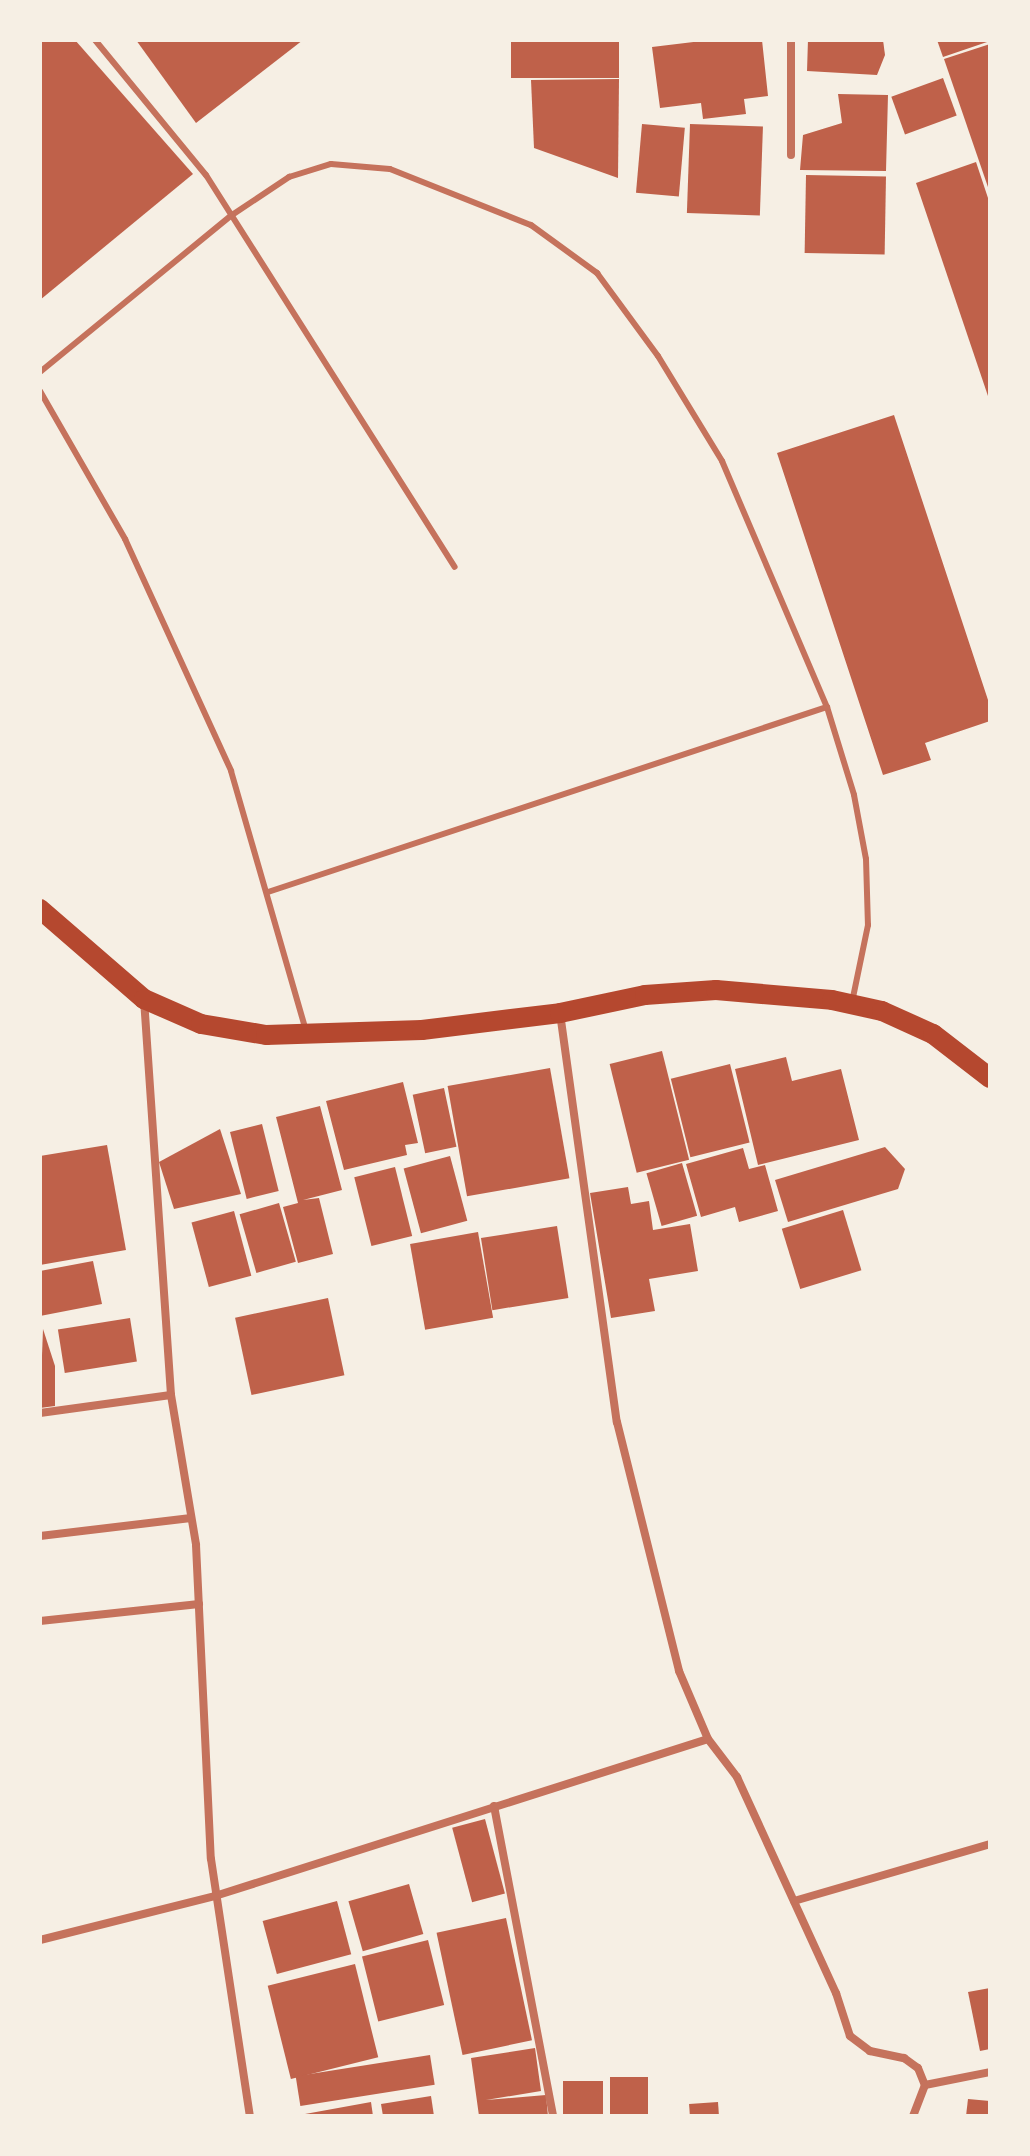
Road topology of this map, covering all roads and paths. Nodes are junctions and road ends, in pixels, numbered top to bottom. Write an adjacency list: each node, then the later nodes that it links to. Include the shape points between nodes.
1 (95, 40): 4 (lane, via 206,175)
2 (791, 40): 3 (street)
3 (791, 155)
4 (232, 215): 5 (lane); 7 (lane); 8 (lane, via 289,177 331,164 390,169 531,225 597,273 650,343 722,461)
5 (40, 372)
6 (40, 391): 9 (lane, via 85,463 159,609 231,771)
7 (455, 567)
8 (827, 707): 9 (lane); 12 (lane, via 854,795 866,859 868,925)
9 (268, 892): 14 (lane)
10 (40, 909): 11 (main road)
11 (144, 999): 14 (main road, via 201,1024 266,1035); 16 (street)
12 (852, 1004): 13 (main road, via 716,990 645,995); 15 (main road, via 933,1034)
13 (560, 1013): 14 (main road, via 422,1030); 22 (street, via 617,1422 679,1671)
14 (307, 1034)
15 (990, 1078)
16 (171, 1395): 17 (street); 18 (street)
17 (40, 1413)
18 (191, 1518): 19 (street); 20 (street)
19 (40, 1536)
20 (199, 1604): 21 (street); 25 (street)
21 (40, 1621)
22 (708, 1739): 23 (street); 26 (street, via 737,1777)
23 (494, 1806): 25 (street); 31 (street)
24 (990, 1844): 26 (street)
25 (215, 1896): 27 (street); 30 (street)
26 (794, 1901): 29 (street, via 850,2036 870,2051 904,2058 918,2068)
27 (40, 1940)
28 (990, 2072): 29 (street)
29 (925, 2085): 32 (street)
30 (250, 2116)
31 (553, 2116)
32 (913, 2116)

